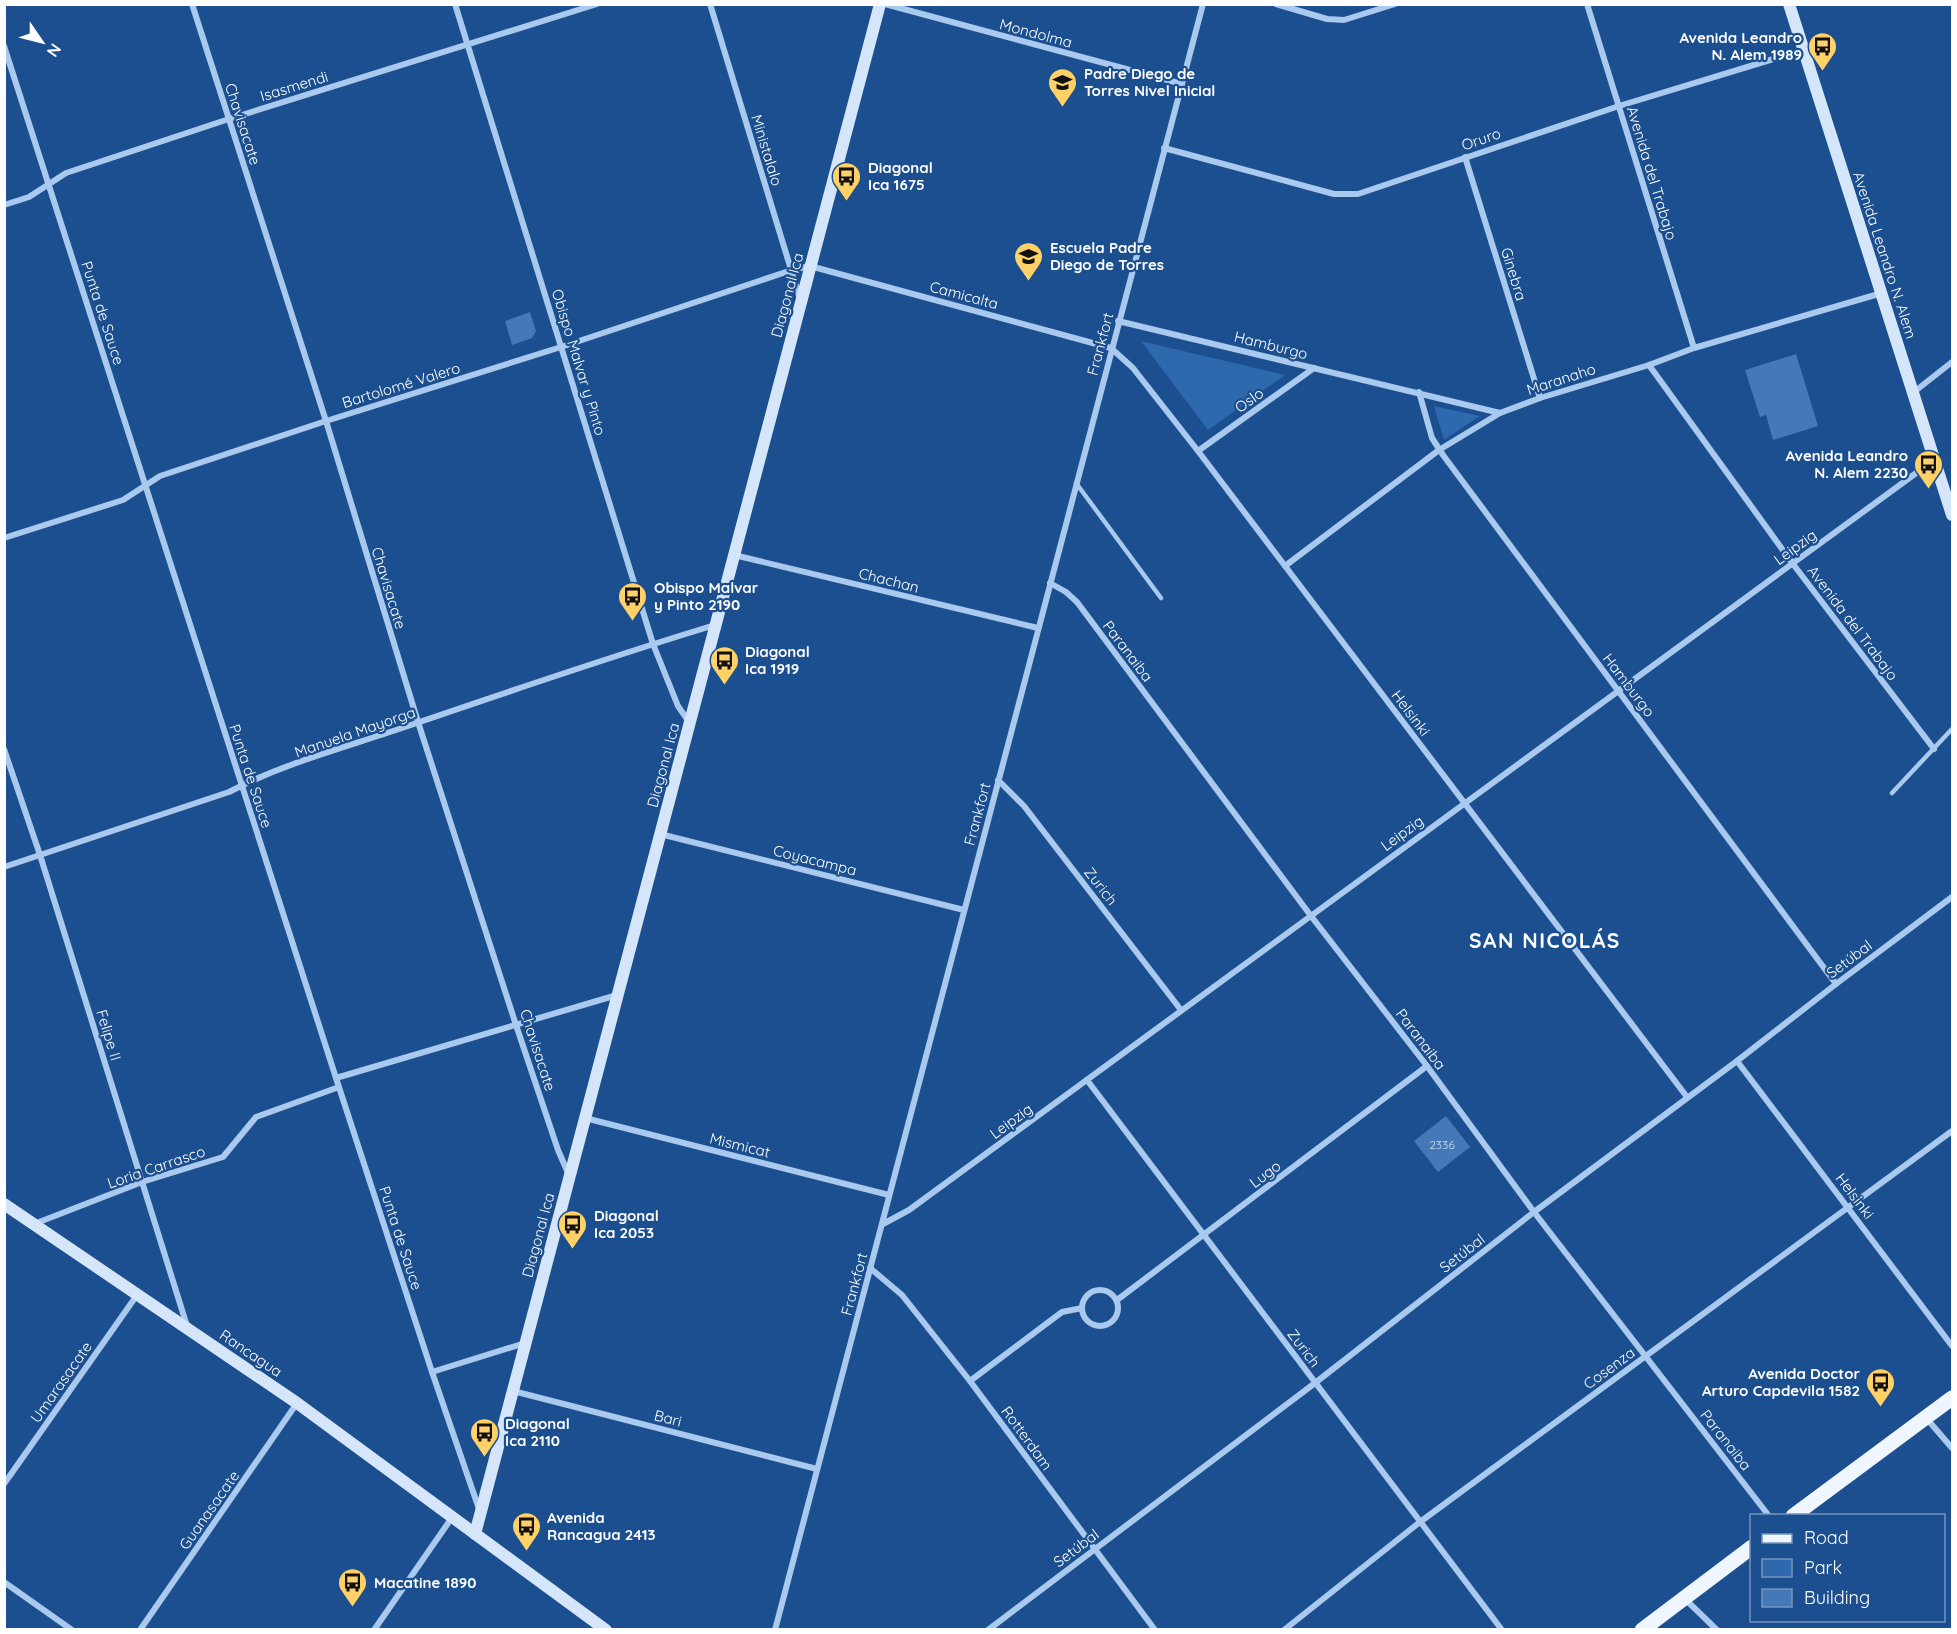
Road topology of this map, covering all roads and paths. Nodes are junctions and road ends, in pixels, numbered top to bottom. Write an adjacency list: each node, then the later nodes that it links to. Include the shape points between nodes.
1 (192, 4): 17 (street, Chavisacate)
2 (455, 4): 12 (street, Obispo Malvar y Pinto)
3 (597, 4): 12 (street, Isasmendi)
4 (710, 4): 23 (street, Ministalalo)
5 (880, 4): 22 (main road, Diagonal Ica)
6 (885, 4): 15 (street, Mondolma)
7 (1203, 4): 15 (street, Frankfort)
8 (1276, 4): 9 (street, via 1344,20)
9 (1395, 4)
10 (1587, 4): 16 (street, Avenida del Trabajo)
11 (1789, 4): 14 (main road, Avenida Leandro N. Alem)
12 (468, 44): 17 (street, Isasmendi); 27 (street, Obispo Malvar y Pinto)
13 (4, 46): 20 (street, Punta de Sauce)
14 (1803, 50): 16 (street, Oruro); 24 (main road, Avenida Leandro N. Alem)
15 (1182, 84): 18 (street, Frankfort)
16 (1619, 106): 19 (street, Oruro); 29 (street, Avenida del Trabajo)
17 (229, 119): 20 (street, Isasmendi, via 66,173); 37 (street, Chavisacate)
18 (1164, 148): 19 (street, Oruro, via 1346,195); 26 (street, Frankfort)
19 (1465, 157): 35 (street, Ginebra)
20 (49, 184): 21 (street, Isasmendi, via 29,197); 42 (street, Punta de Sauce)
21 (4, 205)
22 (810, 266): 23 (street, Bartolomé Valero); 25 (main road, Diagonal Ica); 28 (street, Camicalta)
23 (792, 270): 25 (street, Ministalalo); 27 (street, Bartolomé Valero)
24 (1882, 292): 29 (street, Maranaho); 34 (main road, Avenida Leandro N. Alem)
25 (801, 303): 45 (main road, Diagonal Ica)
26 (1118, 321): 28 (street, Frankfort); 32 (street, Hamburgo)
27 (561, 347): 37 (street, Bartolomé Valero); 52 (street, Obispo Malvar y Pinto)
28 (1111, 348): 39 (street, Helsinki, via 1133,368); 41 (street, Frankfort)
29 (1694, 348): 31 (street, Maranaho)
30 (1953, 362): 34 (street)
31 (1649, 365): 35 (street, Maranaho); 46 (street, Avenida del Trabajo)
32 (1314, 368): 33 (street, Hamburgo); 39 (street, Oslo)
33 (1419, 392): 36 (street, Hamburgo); 38 (street, Hamburgo)
34 (1913, 393): 40 (main road, Avenida Leandro N. Alem)
35 (1540, 398): 36 (street, Maranaho)
36 (1500, 413): 38 (street, Maranaho)
37 (326, 421): 42 (street, Bartolomé Valero, via 160,476); 54 (street, Chavisacate)
38 (1439, 450): 47 (street, Maranaho); 53 (street, Hamburgo)
39 (1198, 451): 47 (street, Helsinki)
40 (1935, 459): 43 (main road, Avenida Leandro N. Alem); 46 (street, Leipzig)
41 (1076, 483): 48 (street, Frankfort); 49 (lane)
42 (146, 486): 44 (street, Bartolomé Valero, via 123,500); 60 (street, Punta de Sauce)
43 (1953, 515)
44 (4, 538)
45 (734, 555): 50 (main road, Diagonal Ica); 51 (street, Chachan)
46 (1793, 564): 53 (street, Leipzig); 58 (street, Avenida del Trabajo)
47 (1285, 566): 62 (street, Helsinki)
48 (1050, 583): 51 (street, Frankfort); 68 (street, Paranaiba, via 1077,602)
49 (1161, 598)
50 (715, 625): 52 (street, Manuela Mayorga); 55 (main road, Diagonal Ica)
51 (1038, 628): 59 (street, Frankfort)
52 (653, 644): 54 (street, Manuela Mayorga); 55 (street, Obispo Malvar y Pinto, via 678,706)
53 (1617, 690): 62 (street, Leipzig); 69 (street, Hamburgo)
54 (418, 722): 60 (street, Manuela Mayorga); 72 (street, Chavisacate)
55 (690, 723): 63 (main road, Diagonal Ica)
56 (1953, 729): 58 (lane)
57 (4, 748): 64 (street, Felipe II)
58 (1934, 749): 61 (lane)
59 (998, 780): 67 (street, Frankfort); 71 (street, Zurich, via 1024,806)
60 (241, 785): 64 (street, Manuela Mayorga); 75 (street, Punta de Sauce)
61 (1892, 793)
62 (1464, 803): 68 (street, Leipzig); 78 (street, Helsinki)
63 (660, 834): 67 (street, Coyacampa); 70 (main road, Diagonal Ica)
64 (40, 855): 65 (street, Manuela Mayorga); 82 (street, Felipe II)
65 (4, 867)
66 (1953, 897): 69 (street, Setúbal)
67 (964, 910): 83 (street, Frankfort)
68 (1311, 916): 71 (street, Leipzig); 74 (street, Paranaiba)
69 (1836, 984): 73 (street, Setúbal)
70 (617, 995): 72 (street); 79 (main road, Diagonal Ica)
71 (1181, 1011): 76 (street, Leipzig)
72 (516, 1025): 75 (street); 81 (street, Chavisacate)
73 (1737, 1061): 78 (street, Setúbal); 85 (street, Helsinki)
74 (1427, 1066): 86 (street, Paranaiba); 89 (street, Lugo)
75 (336, 1078): 77 (street, Punta de Sauce)
76 (1087, 1080): 88 (street, Leipzig, via 909,1210); 89 (street, Zurich)
77 (339, 1087): 82 (street, Loria Carrasco, via 256,1117 222,1157); 98 (street, Punta de Sauce)
78 (1687, 1097): 86 (street, Setúbal)
79 (585, 1118): 81 (main road, Diagonal Ica); 83 (street, Mismicat)
80 (1953, 1131): 85 (street, Cosenza)
81 (569, 1176): 95 (main road, Diagonal Ica)
82 (142, 1182): 87 (street, Loria Carrasco); 94 (street, Felipe II)
83 (889, 1195): 88 (street, Frankfort)
84 (4, 1204): 87 (main road, Rancagua)
85 (1849, 1209): 96 (street, Helsinki); 97 (street, Cosenza)
86 (1534, 1212): 97 (street, Paranaiba); 100 (street, Setúbal)
87 (34, 1224): 91 (main road, Rancagua)
88 (883, 1224): 90 (street, Frankfort)
89 (1203, 1235): 92 (street, Lugo); 100 (street, Zurich)
90 (870, 1268): 99 (street, Rotterdam, via 902,1294); 106 (street, Frankfort)
91 (137, 1294): 94 (main road, Rancagua); 107 (street, Umarasacate)
92 (1117, 1300): 93 (street, via 1108,1291 1096,1290 1086,1296); 93 (street, Lugo, via 1116,1317 1107,1324 1090,1323)
93 (1082, 1308): 99 (street, via 1062,1312)
94 (188, 1329): 103 (main road, Rancagua)
95 (525, 1342): 98 (street); 101 (main road, Diagonal Ica)
96 (1953, 1346)
97 (1646, 1356): 109 (street, Paranaiba); 112 (street, Cosenza)
98 (432, 1372): 108 (street, Punta de Sauce)
99 (970, 1381): 115 (street, Rotterdam)
100 (1315, 1383): 112 (street, Zurich); 115 (street, Setúbal)
101 (513, 1390): 106 (street, Bari); 108 (main road, Diagonal Ica)
102 (1953, 1398): 104 (main road)
103 (297, 1403): 111 (main road, Rancagua); 119 (street, Guanasacate)
104 (1926, 1418): 105 (street); 110 (main road)
105 (1953, 1448)
106 (817, 1469): 122 (street, Frankfort)
107 (4, 1484)
108 (480, 1512): 113 (main road, Diagonal Ica)
109 (1768, 1514)
110 (1794, 1514)
111 (453, 1516): 113 (main road, Rancagua); 120 (street)
112 (1420, 1522): 125 (street, Cosenza); 126 (street, Zurich)
113 (475, 1534): 121 (main road, Rancagua)
114 (1750, 1549): 117 (main road)
115 (1094, 1550): 123 (street, Setúbal); 124 (street, Rotterdam)
116 (4, 1582): 118 (street)
117 (1685, 1598): 127 (main road); 128 (street)
118 (72, 1629)
119 (140, 1629)
120 (374, 1629)
121 (606, 1629)
122 (775, 1629)
123 (988, 1629)
124 (1155, 1629)
125 (1284, 1629)
126 (1502, 1629)
127 (1642, 1629)
128 (1717, 1629)

